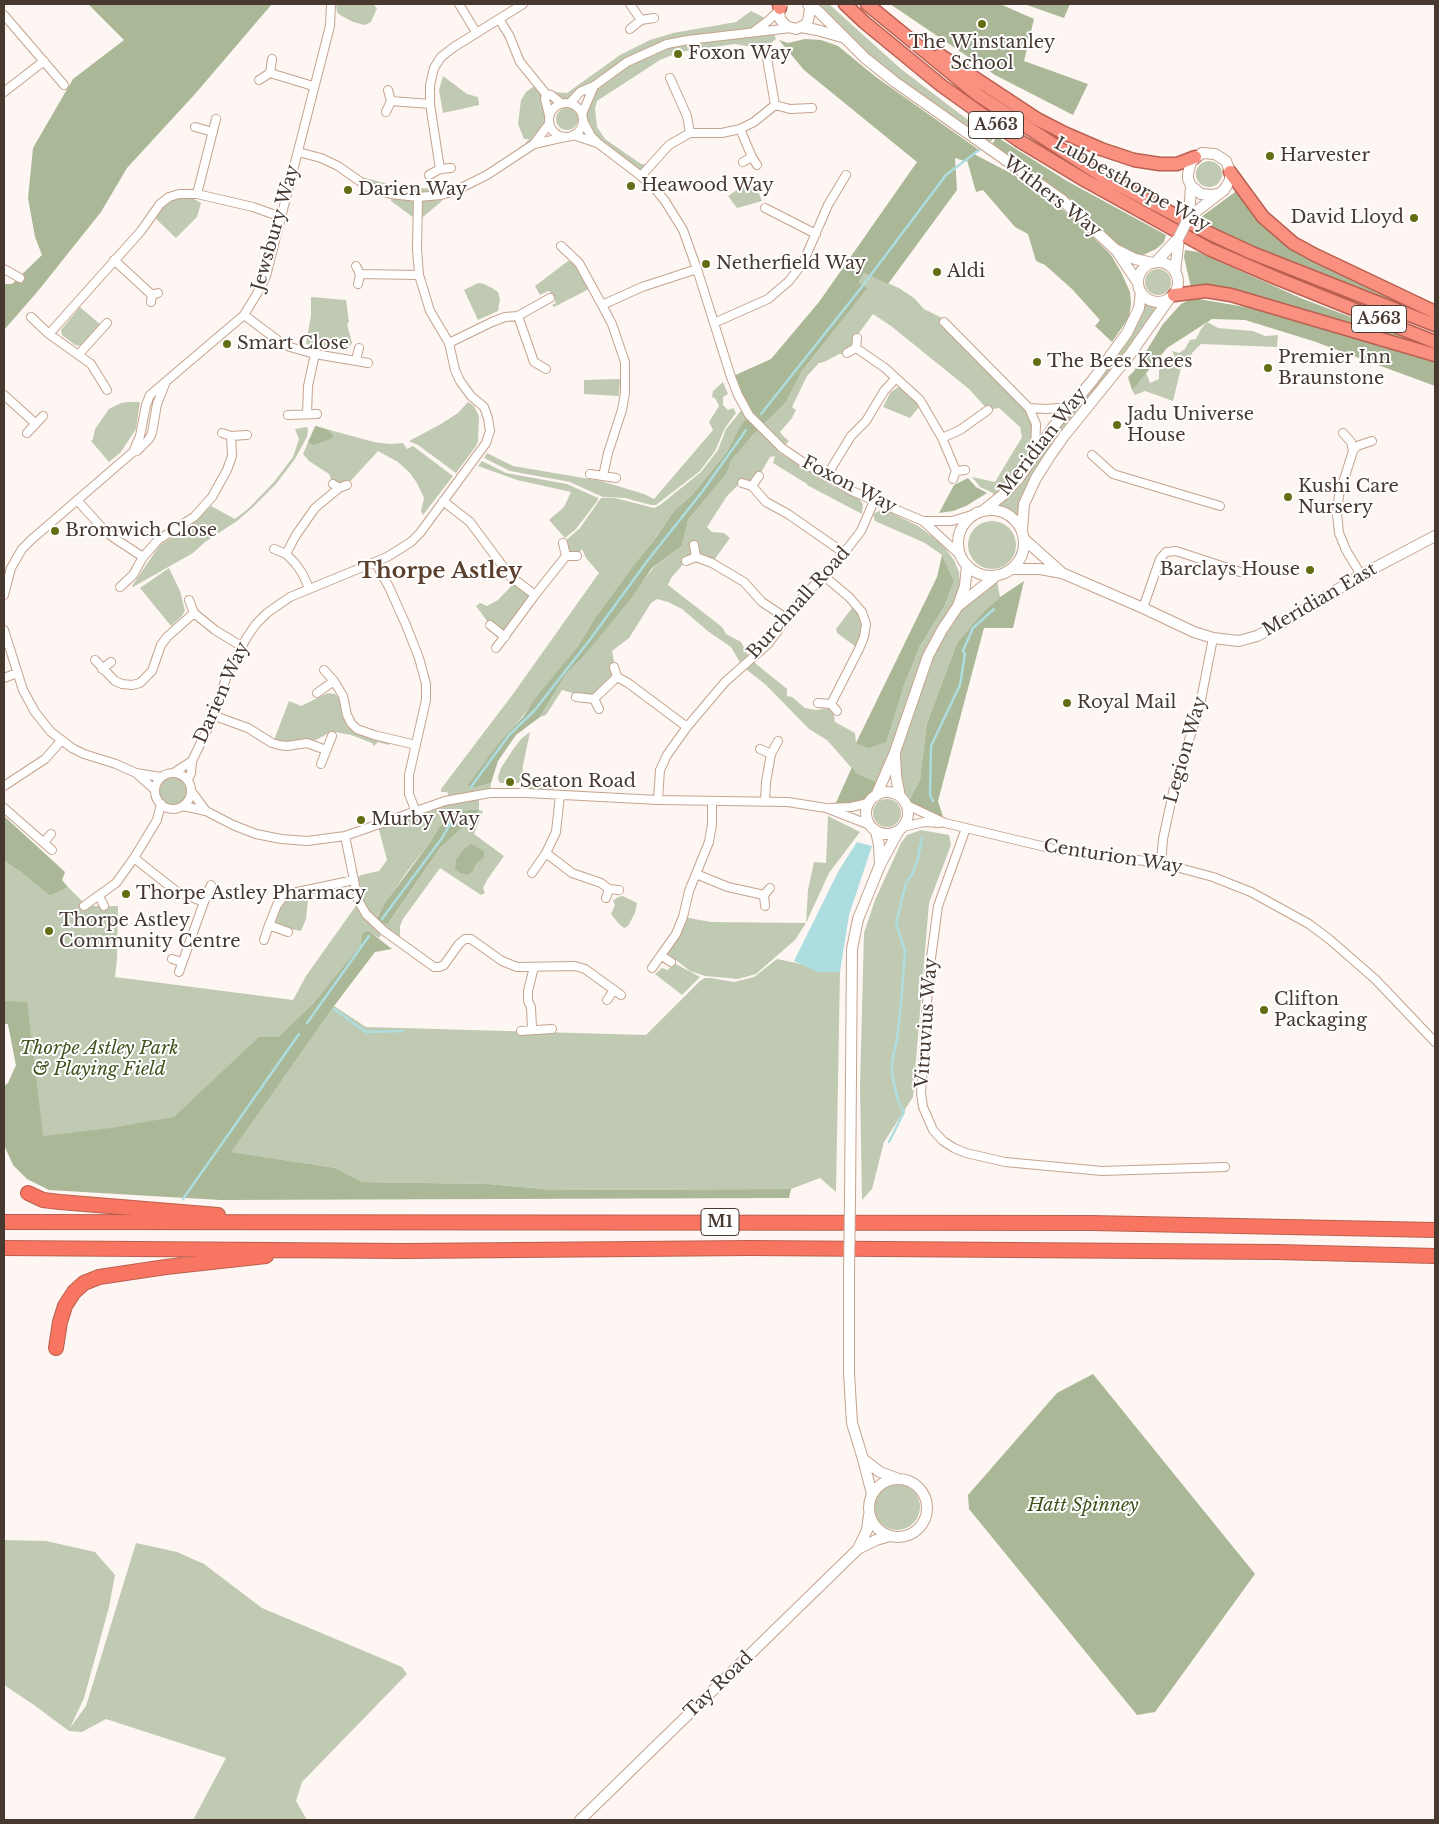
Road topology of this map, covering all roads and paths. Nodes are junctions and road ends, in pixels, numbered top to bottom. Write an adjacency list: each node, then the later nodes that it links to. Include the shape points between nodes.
1 (331, 4): 25 (street, Jewsbury Way, via 330,26)
2 (458, 4): 15 (street)
3 (523, 4): 11 (street)
4 (630, 4): 12 (street)
5 (808, 4): 13 (street, via 808,20); 17 (street, Withers Way)
6 (845, 4): 96 (highway, Lubbesthorpe Way / A563, via 915,64 982,115 1112,196 1231,259)
7 (868, 4): 50 (highway, via 990,90 1082,142 1120,156 1149,162 1177,164); 92 (highway, Lubbesthorpe Way / A563, via 978,95 1113,182 1252,253)
8 (780, 6): 13 (street, via 782,23); 16 (street, Withers Way, via 768,21)
9 (4, 15): 20 (street)
10 (654, 18): 12 (street)
11 (499, 20): 15 (street); 29 (street, via 520,62)
12 (641, 20): 14 (street)
13 (796, 28): 16 (street, Withers Way); 17 (street, Withers Way)
14 (630, 29)
15 (476, 32): 33 (street, via 441,57 430,85)
16 (752, 32): 26 (street, Withers Way, via 667,44 627,62)
17 (843, 37): 69 (street, Withers Way, via 895,82 1061,199)
18 (767, 58): 34 (street)
19 (272, 60): 21 (street)
20 (44, 61): 24 (street); 28 (street)
21 (270, 73): 23 (street); 25 (street)
22 (670, 78): 44 (street, via 687,116)
23 (260, 80)
24 (64, 85)
25 (314, 86): 48 (street, Jewsbury Way)
26 (594, 86): 32 (street, Withers Way, via 580,92); 38 (street)
27 (388, 90): 30 (street)
28 (4, 92)
29 (546, 94): 31 (street); 37 (street)
30 (391, 101): 33 (street); 36 (street)
31 (561, 103): 32 (street); 37 (street)
32 (570, 103): 38 (street)
33 (430, 104): 54 (street)
34 (776, 105): 35 (street, via 790,109); 42 (street)
35 (812, 108)
36 (386, 112)
37 (549, 115): 40 (street)
38 (583, 117): 45 (street, via 580,130); 47 (street, Foxon Way)
39 (216, 119): 43 (street)
40 (549, 124): 45 (street, via 555,133); 46 (street)
41 (196, 127): 43 (street)
42 (740, 129): 44 (street, via 722,133); 49 (street)
43 (213, 132): 60 (street)
44 (690, 133): 58 (street, via 669,145)
45 (569, 136): 46 (street); 47 (street, Foxon Way)
46 (534, 144): 62 (street, via 468,186 441,195)
47 (598, 144): 58 (street, Foxon Way)
48 (298, 152): 62 (street, via 334,164 368,186 391,194); 65 (street, Jewsbury Way)
49 (752, 157): 51 (street); 52 (street)
50 (1195, 157): 55 (street, via 1202,153 1215,154 1226,161); 59 (street, via 1188,174)
51 (743, 162)
52 (757, 165)
53 (451, 168): 54 (street)
54 (440, 169): 56 (street)
55 (1230, 172): 61 (street, via 1227,185); 85 (highway, via 1263,217 1293,243)
56 (429, 175)
57 (846, 175): 66 (street)
58 (641, 176): 74 (street, Foxon Way, via 673,214 688,241)
59 (1191, 186): 61 (street, via 1207,195); 64 (street)
60 (197, 194): 65 (street); 70 (street, via 179,194 160,204 148,223)
61 (1218, 194): 64 (street)
62 (418, 197): 77 (street, Darien Way)
63 (765, 208): 66 (street)
64 (1191, 214): 67 (street, bridge)
65 (281, 217): 86 (street, Jewsbury Way, via 266,276)
66 (816, 234): 91 (street, via 797,272 778,292 757,305)
67 (1177, 242): 71 (street); 75 (street)
68 (561, 246): 84 (street, via 579,263)
69 (1116, 250): 71 (street, Withers Way, via 1135,259); 80 (street, Withers Way)
70 (114, 260): 81 (street); 93 (street)
71 (1154, 262): 75 (street, via 1167,264); 80 (street, via 1140,272)
72 (356, 266): 76 (street)
73 (4, 268): 78 (street)
74 (697, 269): 84 (street, via 642,287); 91 (street, Foxon Way)
75 (1175, 272): 82 (street, via 1178,283)
76 (360, 274): 77 (street); 79 (street)
77 (419, 275): 95 (street, Darien Way, via 430,311)
78 (20, 278)
79 (358, 284)
80 (1140, 288): 82 (street, via 1147,299 1156,302); 110 (street, Meridian Way, via 1139,308 1128,334)
81 (154, 297)
82 (1171, 297): 102 (highway, via 1206,291 1232,294); 146 (street, Meridian Way, via 1036,478 1024,504)
83 (550, 298): 87 (street)
84 (602, 305): 132 (street, via 625,362 626,378 622,410)
85 (1435, 312)
86 (244, 315): 101 (street, via 280,342); 107 (street, Jewsbury Way)
87 (518, 316): 95 (street, via 505,317); 105 (street, via 534,362)
88 (30, 317): 93 (street)
89 (944, 322): 111 (street)
90 (107, 323): 100 (street)
91 (714, 323): 134 (street, Foxon Way, via 738,395 749,416 782,448)
92 (1435, 325)
93 (49, 334): 100 (street)
94 (858, 338): 98 (street)
95 (449, 342): 141 (street, Darien Way, via 455,370 466,389 484,407 490,431 486,443)
96 (1435, 342)
97 (359, 348): 103 (street)
98 (856, 348): 99 (street); 106 (street)
99 (847, 353)
100 (79, 354): 108 (street, via 91,364)
101 (315, 354): 103 (street); 113 (street, via 308,386)
102 (1435, 355)
103 (356, 360): 104 (street)
104 (368, 363)
105 (546, 369)
106 (896, 378): 123 (street, via 920,400); 134 (street, via 866,421 851,436)
107 (165, 384): 125 (street, Jewsbury Way, via 157,404 152,433 144,445); 125 (street, Jewsbury Way, via 160,385 147,400 140,436)
108 (107, 390)
109 (5, 398): 117 (street)
110 (1070, 407): 111 (street); 127 (street, Meridian Way)
111 (1030, 408): 127 (street, via 1036,424)
112 (988, 410): 123 (street)
113 (307, 414): 114 (street); 116 (street)
114 (317, 414)
115 (42, 416): 117 (street)
116 (288, 416)
117 (35, 423): 119 (street)
118 (222, 432): 122 (street)
119 (27, 433)
120 (1343, 433): 126 (street, via 1351,442)
121 (247, 434): 122 (street)
122 (231, 436): 157 (street, via 232,456 212,497 194,516 158,540)
123 (942, 438): 129 (street)
124 (1372, 441): 126 (street, via 1357,446)
125 (133, 452): 140 (street, Jewsbury Way)
126 (1353, 452): 165 (street, via 1339,495 1337,514 1339,533)
127 (1035, 453): 144 (street, Meridian Way, via 1019,478)
128 (1092, 455): 143 (street, via 1113,474)
129 (956, 470): 130 (street); 136 (street)
130 (965, 470)
131 (590, 474): 132 (street)
132 (603, 476): 135 (street)
133 (759, 476): 139 (street)
134 (826, 477): 142 (street, Foxon Way)
135 (616, 478)
136 (953, 479)
137 (742, 483): 139 (street)
138 (340, 486): 152 (street, via 315,508)
139 (752, 486): 151 (street, via 766,502)
140 (77, 500): 157 (street, via 104,530); 160 (street, Jewsbury Way, via 31,540)
141 (443, 501): 159 (street, Darien Way, via 411,542); 171 (street, via 470,522 497,562)
142 (874, 501): 145 (street, Foxon Way); 151 (street, Burchnall Road, via 861,531)
143 (1220, 506)
144 (979, 513): 145 (street, Foxon Way, via 952,521); 146 (street, via 996,510 1009,515); 153 (street, via 962,528 958,546)
145 (922, 521): 153 (street, Foxon Way)
146 (1023, 534): 162 (street, via 1022,555); 164 (street, Meridian East)
147 (1433, 540): 165 (street, Meridian East)
148 (563, 543): 154 (street)
149 (694, 545): 156 (street)
150 (274, 549): 152 (street)
151 (844, 553): 166 (street, Burchnall Road)
152 (286, 554): 169 (street, via 295,562)
153 (960, 555): 161 (street)
154 (566, 556): 155 (street); 171 (street)
155 (577, 556)
156 (696, 556): 158 (street); 176 (street, via 740,579 762,602)
157 (143, 557): 168 (street, via 133,575)
158 (686, 561)
159 (375, 562): 169 (street, Darien Way); 204 (street, via 389,587 423,670 426,700)
160 (8, 566): 170 (street, Jewsbury Way)
161 (967, 566): 167 (street, via 984,576); 173 (street)
162 (1012, 569): 164 (street, Meridian East); 167 (street)
163 (1240, 572): 174 (street, via 1176,551 1166,552 1160,560)
164 (1062, 573): 174 (street, Meridian East)
165 (1361, 575): 180 (street, Meridian East, via 1256,636 1239,640)
166 (824, 576): 176 (street, Burchnall Road); 196 (street, via 862,612 866,624 864,637)
167 (996, 576): 173 (street)
168 (120, 587)
169 (309, 588): 181 (street, Darien Way, via 267,613)
170 (4, 595)
171 (535, 595): 179 (street)
172 (189, 600): 175 (street)
173 (958, 606): 207 (street, via 928,656)
174 (1143, 608): 180 (street, Meridian East)
175 (194, 613): 181 (street); 186 (street, via 167,637 152,671 140,682 122,684)
176 (786, 618): 200 (street, Burchnall Road, via 768,644 724,682)
177 (490, 625): 179 (street)
178 (4, 630): 188 (street)
179 (505, 636): 182 (street)
180 (1213, 638): 243 (street, Legion Way, via 1200,705 1174,788)
181 (241, 646): 199 (street, Darien Way)
182 (496, 648)
183 (95, 660): 186 (street)
184 (111, 662): 186 (street)
185 (614, 667): 189 (street)
186 (102, 669)
187 (324, 670): 191 (street)
188 (17, 673): 190 (street); 202 (street, via 35,712)
189 (617, 677): 194 (street); 200 (street)
190 (4, 678)
191 (334, 680): 192 (street); 204 (street, via 347,715 357,729)
192 (317, 693)
193 (576, 698): 194 (street)
194 (594, 699): 197 (street)
195 (818, 703): 196 (street)
196 (831, 704): 198 (street)
197 (599, 709)
198 (837, 711)
199 (212, 715): 206 (street, via 248,728 272,743 287,746 306,743); 209 (street, Darien Way)
200 (687, 727): 221 (street, Burchnall Road, via 660,770)
201 (332, 736): 206 (street)
202 (61, 741): 212 (street, via 84,754); 215 (street, via 45,759)
203 (778, 741): 208 (street)
204 (416, 745): 231 (street, via 409,785)
205 (760, 749): 208 (street)
206 (326, 750): 210 (street)
207 (895, 752): 219 (street); 220 (street)
208 (771, 754): 222 (street)
209 (192, 761): 211 (street, Darien Way); 214 (street, Darien Way)
210 (321, 764)
211 (175, 772): 213 (street); 214 (street)
212 (136, 773): 213 (street); 216 (street)
213 (161, 777): 216 (street)
214 (188, 780): 217 (street)
215 (4, 786)
216 (154, 789): 224 (street)
217 (192, 792): 226 (street); 230 (street)
218 (560, 795): 221 (street); 231 (street, via 490,793 451,800); 241 (street, via 556,832)
219 (900, 797): 220 (street, via 884,792); 225 (street)
220 (872, 799): 228 (street, via 851,807); 234 (street, via 866,810)
221 (658, 800): 223 (street)
222 (764, 801): 223 (street); 228 (street)
223 (712, 802): 246 (street, via 709,842)
224 (161, 804): 229 (street); 232 (street)
225 (907, 805): 233 (street, Centurion Way); 236 (street, via 908,817)
226 (183, 806): 229 (street); 230 (street)
227 (4, 808): 239 (street)
228 (826, 808): 234 (street)
229 (172, 809): 232 (street)
230 (206, 811): 238 (street, via 243,830 268,837 307,840)
231 (416, 812): 238 (street)
232 (157, 820): 242 (street)
233 (945, 823): 235 (street, Centurion Way); 236 (street, Centurion Way, via 924,822)
234 (873, 828): 236 (street, via 883,834); 244 (street, via 879,845)
235 (966, 828): 243 (street, Centurion Way, via 1058,850); 274 (street, Vitruvius Way, via 938,906 929,973 921,1093 933,1130 954,1148 1005,1162 1102,1171)
236 (901, 829): 244 (street)
237 (51, 834): 239 (street)
238 (345, 836): 247 (street)
239 (44, 842): 240 (street)
240 (52, 850)
241 (546, 853): 245 (street); 250 (street, via 572,873)
242 (134, 858): 253 (street, via 116,883); 255 (street, via 176,890)
243 (1161, 863): 273 (street, Centurion Way, via 1214,877 1251,892 1309,924 1364,968)
244 (880, 865): 283 (street, bridge, via 858,919 852,949 850,1404)
245 (532, 873)
246 (696, 874): 252 (street, via 728,887); 262 (street, via 683,918)
247 (354, 880): 259 (street, via 288,894 277,905); 266 (street, via 358,900 372,921 434,967 444,965 465,939 471,939 509,964)
248 (211, 885): 255 (street)
249 (770, 888): 252 (street)
250 (609, 889): 251 (street); 254 (street)
251 (619, 890)
252 (764, 895): 258 (street)
253 (99, 896): 256 (street); 257 (street)
254 (606, 898)
255 (204, 902): 264 (street)
256 (84, 906)
257 (104, 906)
258 (766, 906)
259 (269, 925): 260 (street); 261 (street)
260 (288, 932)
261 (264, 940)
262 (662, 956): 265 (street); 267 (street)
263 (172, 959): 264 (street)
264 (182, 962): 268 (street)
265 (671, 962)
266 (534, 967): 269 (street, via 575,966 585,969 617,992); 270 (street, via 528,991)
267 (652, 968)
268 (179, 972)
269 (607, 1000)
270 (532, 1029): 271 (street); 272 (street)
271 (552, 1029)
272 (521, 1031)
273 (1435, 1042)
274 (1225, 1167)
275 (28, 1193): 277 (highway, via 43,1200)
276 (4, 1222): 277 (highway, M1)
277 (282, 1223): 278 (highway, M1, via 1091,1223)
278 (1435, 1230)
279 (4, 1248): 280 (highway, M1)
280 (311, 1250): 281 (highway, M1, via 750,1248); 282 (highway, via 100,1277 84,1283 65,1306)
281 (1435, 1256)
282 (56, 1348)
283 (863, 1459): 284 (street, via 880,1472); 285 (street)
284 (897, 1478): 285 (street, via 882,1483); 287 (street, via 918,1486 927,1507 926,1516 922,1524 908,1535)
285 (872, 1494): 286 (street, via 868,1504)
286 (869, 1515): 287 (street, via 881,1532); 288 (street, Tay Road)
287 (890, 1536): 288 (street, Tay Road)
288 (858, 1549): 289 (street, Tay Road)
289 (580, 1820)

